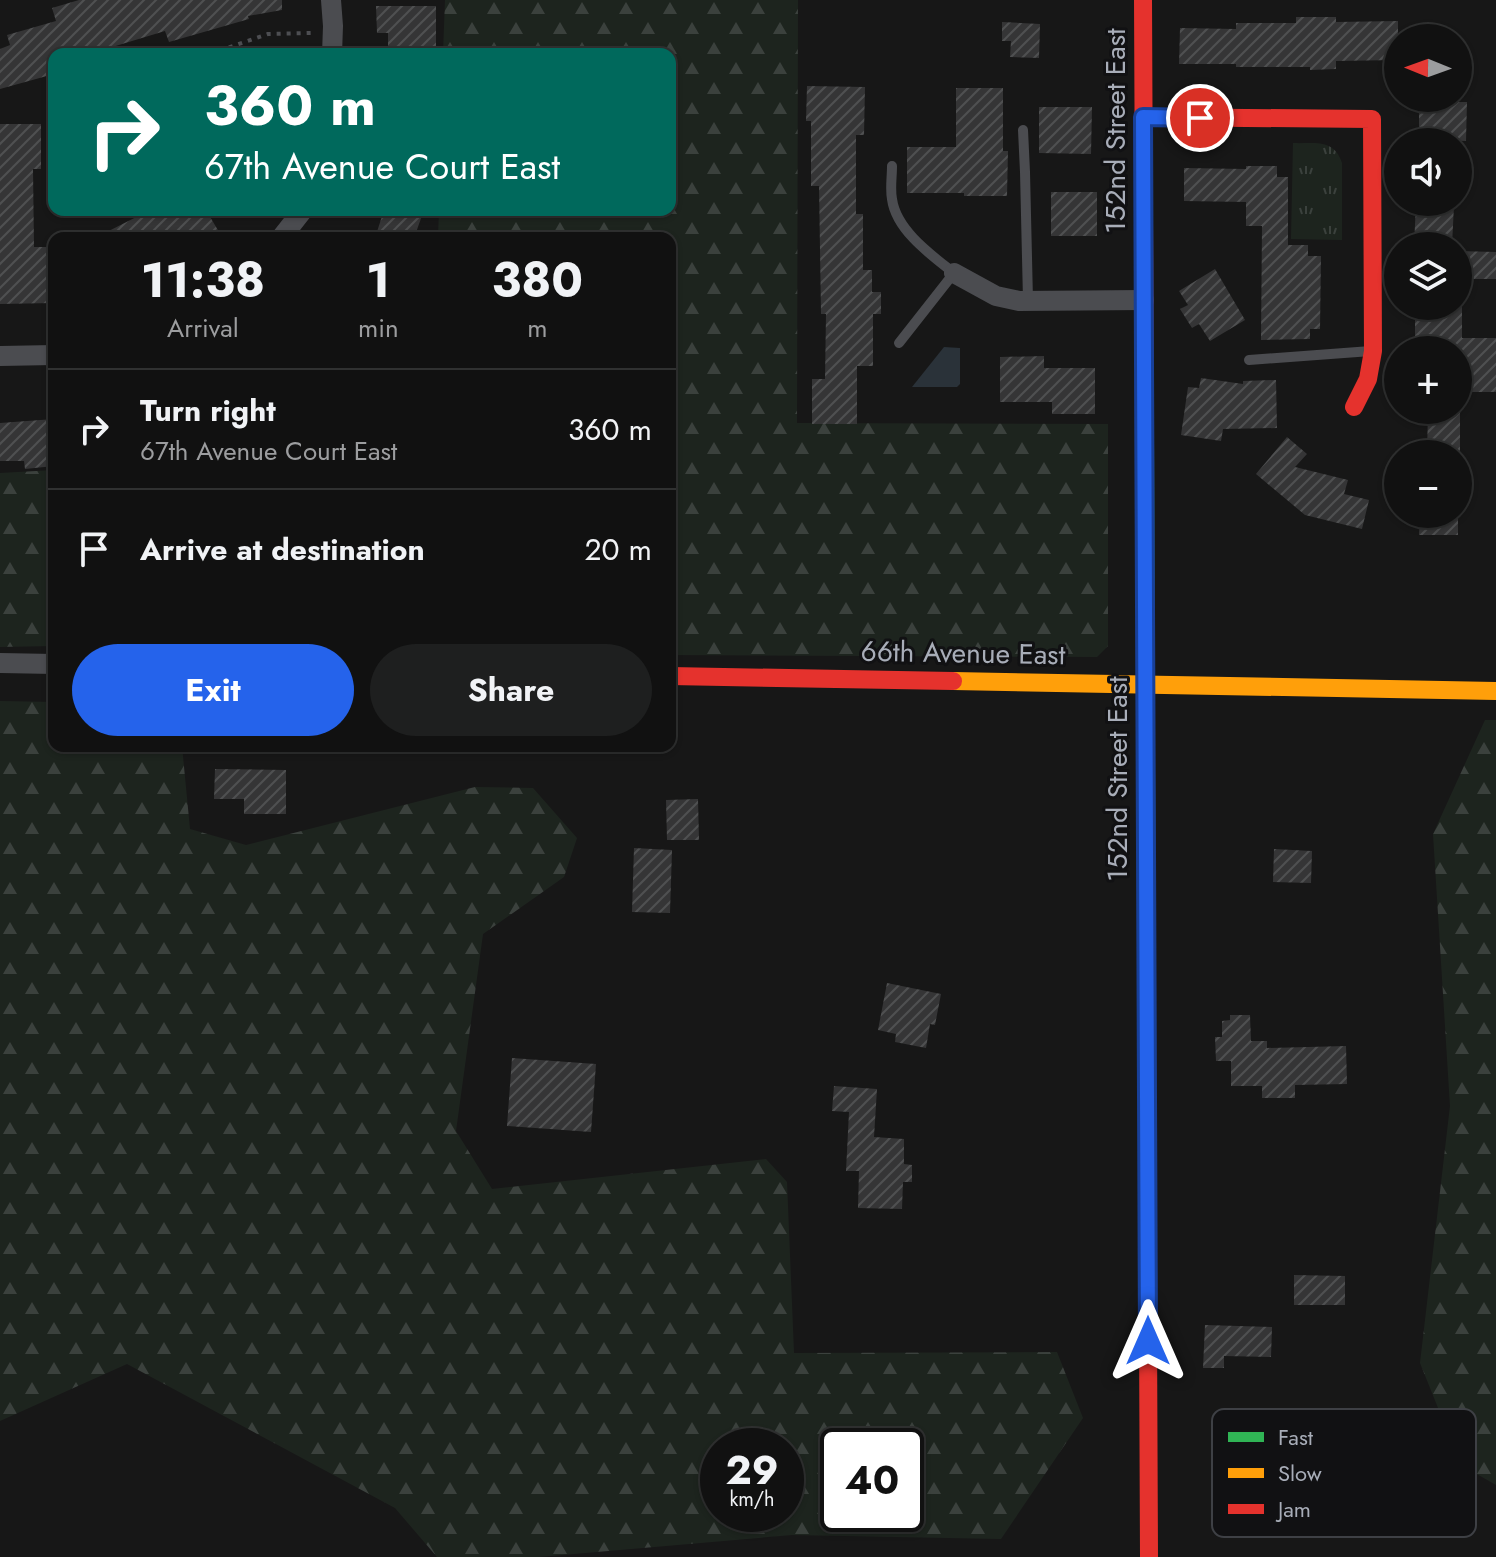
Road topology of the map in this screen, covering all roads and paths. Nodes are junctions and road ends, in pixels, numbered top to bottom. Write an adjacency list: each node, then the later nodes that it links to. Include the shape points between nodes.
1 (331, 0): 3 (street)
2 (1143, 0): 6 (street, 152nd Street East)
3 (333, 32): 4 (path, via 268,34); 5 (street)
4 (227, 48)
5 (332, 48)
6 (1143, 117): 13 (street, 152nd Street East); 15 (street, via 1372,119)
7 (1023, 130): 12 (lane)
8 (892, 166): 11 (lane, via 892,203 904,227)
9 (298, 216): 10 (street)
10 (286, 232)
11 (954, 273): 12 (street, via 996,296); 14 (lane)
12 (1028, 300): 13 (street)
13 (1144, 300): 23 (street, 152nd Street East)
14 (899, 343)
15 (1373, 351): 18 (lane); 19 (street, via 1368,379)
16 (48, 355): 17 (street)
17 (0, 356)
18 (1249, 360)
19 (1354, 407)
20 (0, 663): 21 (street)
21 (48, 664)
22 (676, 676): 23 (street, 66th Avenue East)
23 (1145, 684): 24 (street, 66th Avenue East); 25 (street, 152nd Street East)
24 (1496, 691)
25 (1149, 1557)

